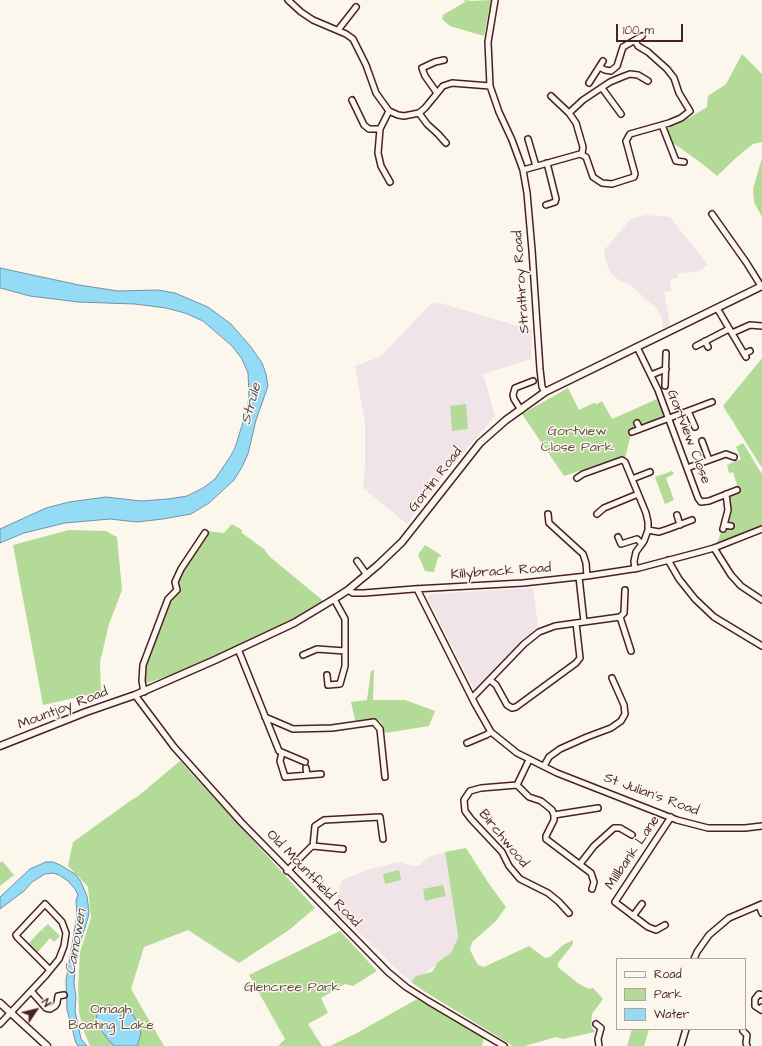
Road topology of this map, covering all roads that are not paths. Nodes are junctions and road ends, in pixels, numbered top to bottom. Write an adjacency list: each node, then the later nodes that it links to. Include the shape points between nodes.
1 (288, 0): 4 (street, via 313,20)
2 (494, 0): 12 (street, via 488,42)
3 (356, 8): 4 (street)
4 (338, 30): 17 (street, via 352,39 366,65 376,93)
5 (642, 36): 6 (street)
6 (635, 41): 9 (street, via 623,48 617,66 611,71); 21 (street, via 668,69 690,111 681,118)
7 (444, 60): 14 (street, via 422,68)
8 (603, 61): 9 (street)
9 (599, 67): 11 (street)
10 (648, 81): 13 (street, via 630,74)
11 (589, 83)
12 (490, 86): 14 (street, via 452,83 443,86); 29 (street, Strathroy Road)
13 (602, 88): 19 (street); 20 (street)
14 (437, 93): 18 (street)
15 (551, 96): 19 (street)
16 (352, 100): 22 (street, via 364,125 369,129)
17 (389, 111): 18 (street, via 404,116); 22 (street)
18 (419, 113): 24 (street)
19 (569, 113): 25 (street, via 580,134)
20 (621, 114)
21 (662, 125): 25 (street, via 630,134 626,141 634,177 612,184 602,183 593,177 586,157); 26 (street, via 676,160)
22 (380, 129): 30 (street, via 378,154)
23 (528, 139): 28 (street)
24 (446, 143)
25 (582, 154): 27 (street)
26 (684, 162)
27 (547, 163): 28 (street); 31 (street, via 556,199 555,202)
28 (536, 166): 29 (street)
29 (523, 170): 47 (street, Strathroy Road, via 532,250 540,374)
30 (390, 182)
31 (546, 205)
32 (712, 214): 33 (street)
33 (761, 286): 34 (main road, Gortin Road)
34 (717, 308): 36 (street); 39 (main road, Gortin Road)
35 (762, 326): 36 (street, via 750,325)
36 (730, 331): 37 (street); 41 (street, via 745,356)
37 (705, 341): 38 (street); 40 (street)
38 (696, 346)
39 (637, 347): 44 (street, Gortview Close); 47 (main road, Gortin Road)
40 (708, 347)
41 (750, 350)
42 (666, 353): 43 (street)
43 (666, 369): 44 (street); 46 (street)
44 (651, 375): 51 (street, Gortview Close)
45 (532, 381): 49 (street, via 515,388 514,399)
46 (665, 386)
47 (545, 392): 49 (main road, Gortin Road)
48 (712, 402): 50 (street)
49 (521, 410): 81 (main road, Gortin Road, via 480,443 402,542)
50 (688, 411): 51 (street); 53 (street)
51 (668, 419): 54 (street); 59 (street, Gortview Close)
52 (637, 423): 54 (street)
53 (695, 427)
54 (640, 429): 55 (street)
55 (632, 432)
56 (702, 441): 58 (street)
57 (734, 457): 58 (street, via 726,454)
58 (709, 460): 59 (street)
59 (688, 468): 65 (street, Gortview Close, via 701,502)
60 (650, 472): 62 (street)
61 (577, 478): 62 (street, via 622,460)
62 (632, 479): 64 (street)
63 (737, 490): 65 (street, Gortview Close)
64 (638, 494): 67 (street, via 604,508); 73 (street, via 646,513)
65 (726, 494): 71 (street, via 728,510 723,527)
66 (548, 514): 82 (street, via 549,523 583,554)
67 (597, 514)
68 (677, 515): 70 (street)
69 (692, 520): 70 (street)
70 (680, 525): 73 (street, via 659,532)
71 (731, 526)
72 (762, 529): 77 (street, Killybrack Road)
73 (648, 530): 76 (street)
74 (205, 533): 100 (street, via 181,569 175,582 177,590 168,599 143,665)
75 (618, 537): 76 (street, via 621,544 637,539)
76 (642, 544): 80 (street, via 636,552)
77 (714, 548): 78 (street, Killybrack Road); 88 (street, via 731,576)
78 (668, 560): 80 (street, Killybrack Road); 92 (street, via 695,599 714,617)
79 (357, 561): 81 (street)
80 (635, 569): 82 (street, Killybrack Road)
81 (367, 575): 85 (main road, Gortin Road)
82 (587, 576): 83 (street, Killybrack Road)
83 (579, 578): 84 (street, Killybrack Road, via 523,584); 90 (street)
84 (417, 589): 85 (street, Killybrack Road, via 364,593 353,593); 102 (street)
85 (348, 590): 87 (main road, Gortin Road)
86 (625, 590): 89 (street, via 624,613)
87 (334, 599): 93 (main road, Gortin Road, via 294,623); 94 (street, via 345,619)
88 (762, 600)
89 (620, 617): 90 (street); 95 (street)
90 (584, 622): 91 (street)
91 (576, 623): 99 (street, via 555,626 539,632); 99 (street, via 580,658 516,707 507,706)
92 (762, 646)
93 (238, 649): 100 (main road, Gortin Road); 103 (street)
94 (345, 651): 96 (street, via 317,649); 97 (street, via 340,684 328,685)
95 (631, 651)
96 (302, 655)
97 (327, 675)
98 (612, 678): 110 (street, via 624,705 625,714 621,721 611,728 560,749 549,757)
99 (490, 680): 102 (street)
100 (144, 692): 101 (main road, Gortin Road)
101 (135, 695): 106 (main road, Mountjoy Road); 125 (street, Old Mountfield Road, via 174,747)
102 (472, 698): 104 (street)
103 (265, 717): 107 (street); 114 (street, via 293,729 332,728 374,722 380,729)
104 (491, 732): 105 (street); 108 (street, St Julian's Road)
105 (467, 743)
106 (0, 746)
107 (282, 753): 109 (street); 113 (street, via 280,761 285,777)
108 (529, 760): 110 (street, St Julian's Road); 115 (street)
109 (305, 762)
110 (544, 766): 118 (street, St Julian's Road)
111 (306, 768): 113 (street)
112 (321, 774): 113 (street)
113 (307, 775)
114 (386, 777)
115 (516, 785): 117 (street, via 529,797 548,805); 129 (street, Birchwood, via 470,791 464,800 465,811 502,852 520,879 548,893)
116 (598, 808): 117 (street)
117 (554, 814): 124 (street, via 546,839)
118 (671, 817): 119 (street, St Julian's Road, via 708,828); 131 (street, Millbank Lane, via 615,902)
119 (762, 826)
120 (632, 835): 124 (street, via 620,828 614,828 594,846)
121 (383, 839): 122 (street, via 380,816 324,820 315,826)
122 (313, 846): 123 (street); 125 (street)
123 (343, 849)
124 (580, 864): 126 (street, via 593,877)
125 (288, 870): 146 (street, Old Mountfield Road, via 385,970 406,987)
126 (592, 889)
127 (642, 904): 131 (street)
128 (761, 905): 130 (street); 133 (street, via 729,918 709,935)
129 (569, 913)
130 (762, 913)
131 (633, 916): 132 (street, via 656,930)
132 (665, 925)
133 (695, 958)
134 (50, 970): 134 (street, via 59,959 66,934 62,922 45,904 16,935); 135 (street)
135 (31, 991): 136 (street, via 46,1008 50,1009 55,1006 58,996); 140 (street)
136 (64, 995)
137 (762, 995): 139 (street, via 759,994 755,999 755,1006 761,1010)
138 (0, 1003): 140 (main road)
139 (762, 1007)
140 (10, 1013): 141 (street); 145 (main road)
141 (0, 1024)
142 (596, 1024): 147 (street, via 601,1028)
143 (686, 1030): 148 (street)
144 (743, 1031): 149 (street, via 747,1035)
145 (47, 1046)
146 (504, 1046)
147 (598, 1046)
148 (681, 1046)
149 (747, 1046)

